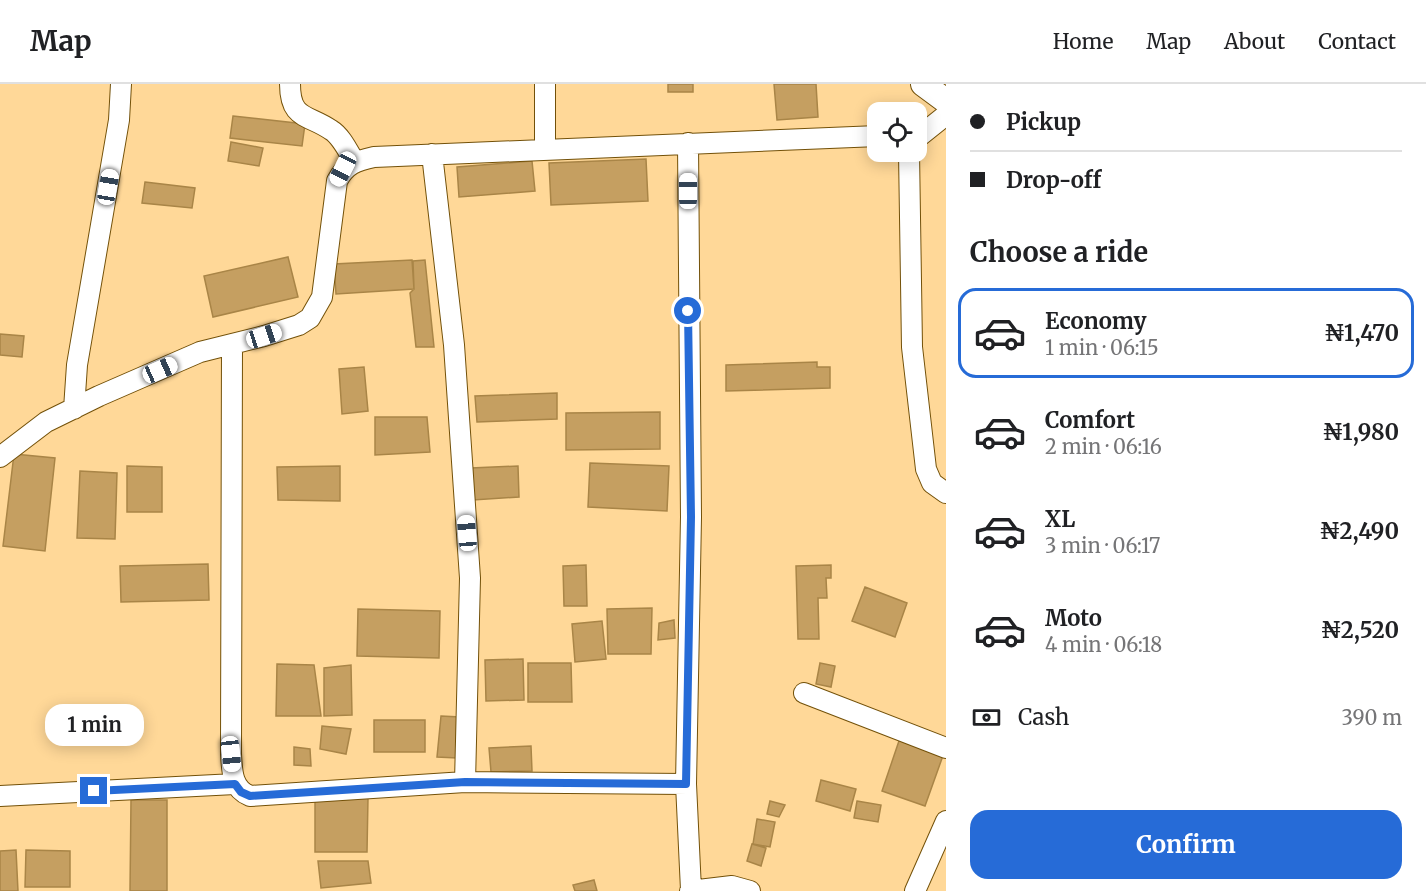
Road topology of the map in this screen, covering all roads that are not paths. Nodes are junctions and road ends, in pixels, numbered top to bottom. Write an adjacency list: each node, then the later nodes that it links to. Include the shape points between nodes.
1 (122, 84): 15 (street, via 120,120 76,365)
2 (290, 84): 12 (street, via 294,108 308,120 330,129)
3 (545, 84): 10 (street)
4 (923, 84): 5 (street)
5 (946, 101)
6 (946, 115): 7 (street)
7 (927, 130)
8 (867, 136): 9 (street)
9 (688, 143): 10 (street); 22 (street, via 691,517)
10 (545, 149): 11 (street)
11 (432, 154): 12 (street); 20 (street, via 454,345 470,578)
12 (354, 161): 14 (street, via 343,169 337,182 322,297 310,318 299,325)
13 (909, 162): 17 (street, via 913,358 926,469 932,483)
14 (232, 344): 15 (street, via 200,352); 21 (street, via 231,754)
15 (74, 409): 16 (street, via 46,422)
16 (0, 457)
17 (946, 493)
18 (804, 693): 19 (street)
19 (946, 748)
20 (465, 782): 21 (street, via 250,796); 22 (street)
21 (235, 784): 23 (street)
22 (686, 784): 25 (street)
23 (0, 796)
24 (946, 821): 27 (street)
25 (691, 890): 26 (street, via 732,886)
26 (750, 891)
27 (915, 891)

